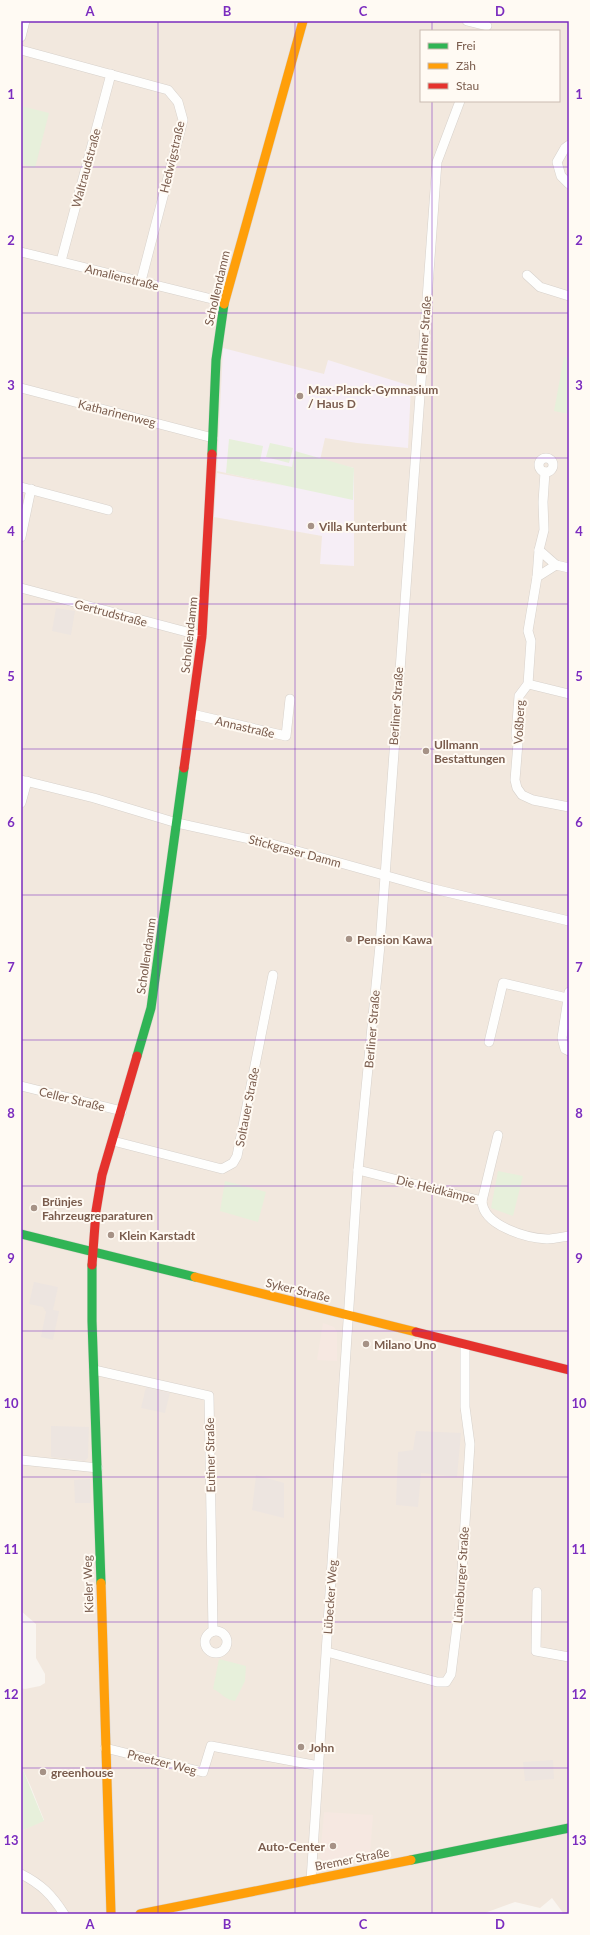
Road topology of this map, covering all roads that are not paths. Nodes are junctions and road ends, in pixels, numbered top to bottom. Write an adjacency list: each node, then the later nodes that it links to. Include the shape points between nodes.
1 (25, 21): 5 (street)
2 (303, 21): 16 (street, Schollendamm)
3 (467, 21): 4 (street)
4 (487, 26)
5 (21, 37)
6 (21, 50): 7 (street, Hedwigstraße)
7 (111, 74): 12 (street, Waltraudstraße); 14 (street, Hedwigstraße, via 168,90 178,102 183,120)
8 (460, 102): 38 (street, Berliner Straße, via 437,162)
9 (569, 145): 10 (street, via 557,162 561,176)
10 (569, 184)
11 (21, 252): 12 (street, Amalienstraße)
12 (61, 261): 14 (street, Amalienstraße)
13 (527, 275): 15 (street, via 540,287)
14 (141, 281): 16 (street, Amalienstraße)
15 (569, 296)
16 (224, 302): 18 (street, Schollendamm, via 216,360)
17 (21, 388): 18 (street, Katharinenweg)
18 (213, 438): 29 (street, Schollendamm)
19 (545, 472): 24 (street, Voßberg, via 544,530)
20 (21, 487): 21 (street)
21 (31, 490): 22 (street); 23 (street)
22 (108, 510)
23 (21, 537)
24 (539, 550): 25 (street); 27 (street, Voßberg)
25 (556, 565): 26 (street); 27 (street)
26 (569, 568)
27 (537, 577): 30 (street, Voßberg, via 528,631 531,641)
28 (21, 588): 29 (street, Gertrudstraße)
29 (202, 636): 33 (street, Schollendamm)
30 (528, 684): 31 (street); 36 (street, Voßberg, via 519,696 515,780 517,788 522,795 533,800)
31 (569, 694)
32 (290, 699): 33 (street, Annastraße, via 286,736)
33 (192, 714): 37 (street, Schollendamm)
34 (24, 781): 35 (street); 37 (street, Stickgraser Damm)
35 (21, 803)
36 (569, 807)
37 (177, 822): 38 (street, Stickgraser Damm, via 272,844); 45 (street, Schollendamm, via 151,1008)
38 (384, 876): 39 (street, Stickgraser Damm); 48 (street, Berliner Straße)
39 (569, 921)
40 (273, 975): 47 (street, Soltauer Straße, via 237,1156 233,1162 222,1169)
41 (568, 995): 42 (street, via 503,983); 43 (street, via 562,1038 565,1048)
42 (489, 1042)
43 (569, 1051)
44 (21, 1086): 45 (street, Celler Straße)
45 (122, 1111): 47 (street, Schollendamm)
46 (498, 1135): 49 (street)
47 (113, 1141): 52 (street, Schollendamm, via 97,1201)
48 (358, 1170): 49 (street, Die Heidkämpe); 53 (street, Berliner Straße)
49 (482, 1201): 51 (street, Die Heidkämpe, via 486,1213 523,1236 549,1239)
50 (21, 1234): 52 (street, Syker Straße)
51 (569, 1236)
52 (92, 1253): 53 (street, Syker Straße); 55 (street, Kieler Weg)
53 (348, 1315): 54 (street, Syker Straße); 61 (street, Lübecker Weg)
54 (465, 1344): 56 (street, Syker Straße); 61 (street, Lüneburger Straße, via 465,1407 470,1444 460,1602 451,1674 446,1682 437,1682)
55 (94, 1370): 58 (street, Kieler Weg); 60 (street, Eutiner Straße, via 209,1396)
56 (569, 1370)
57 (21, 1460): 58 (street)
58 (98, 1468): 63 (street, Kieler Weg)
59 (537, 1592): 62 (street, via 536,1651)
60 (213, 1631)
61 (327, 1652): 64 (street, Lübecker Weg)
62 (569, 1658)
63 (105, 1748): 64 (street, Preetzer Weg, via 203,1772 211,1746); 69 (street, Kieler Weg)
64 (319, 1766): 67 (street, Lübecker Weg)
65 (569, 1828): 67 (street, Bremer Straße)
66 (21, 1874): 68 (street, via 53,1896)
67 (311, 1880): 70 (street, Bremer Straße)
68 (64, 1914)
69 (111, 1914)
70 (140, 1914)

